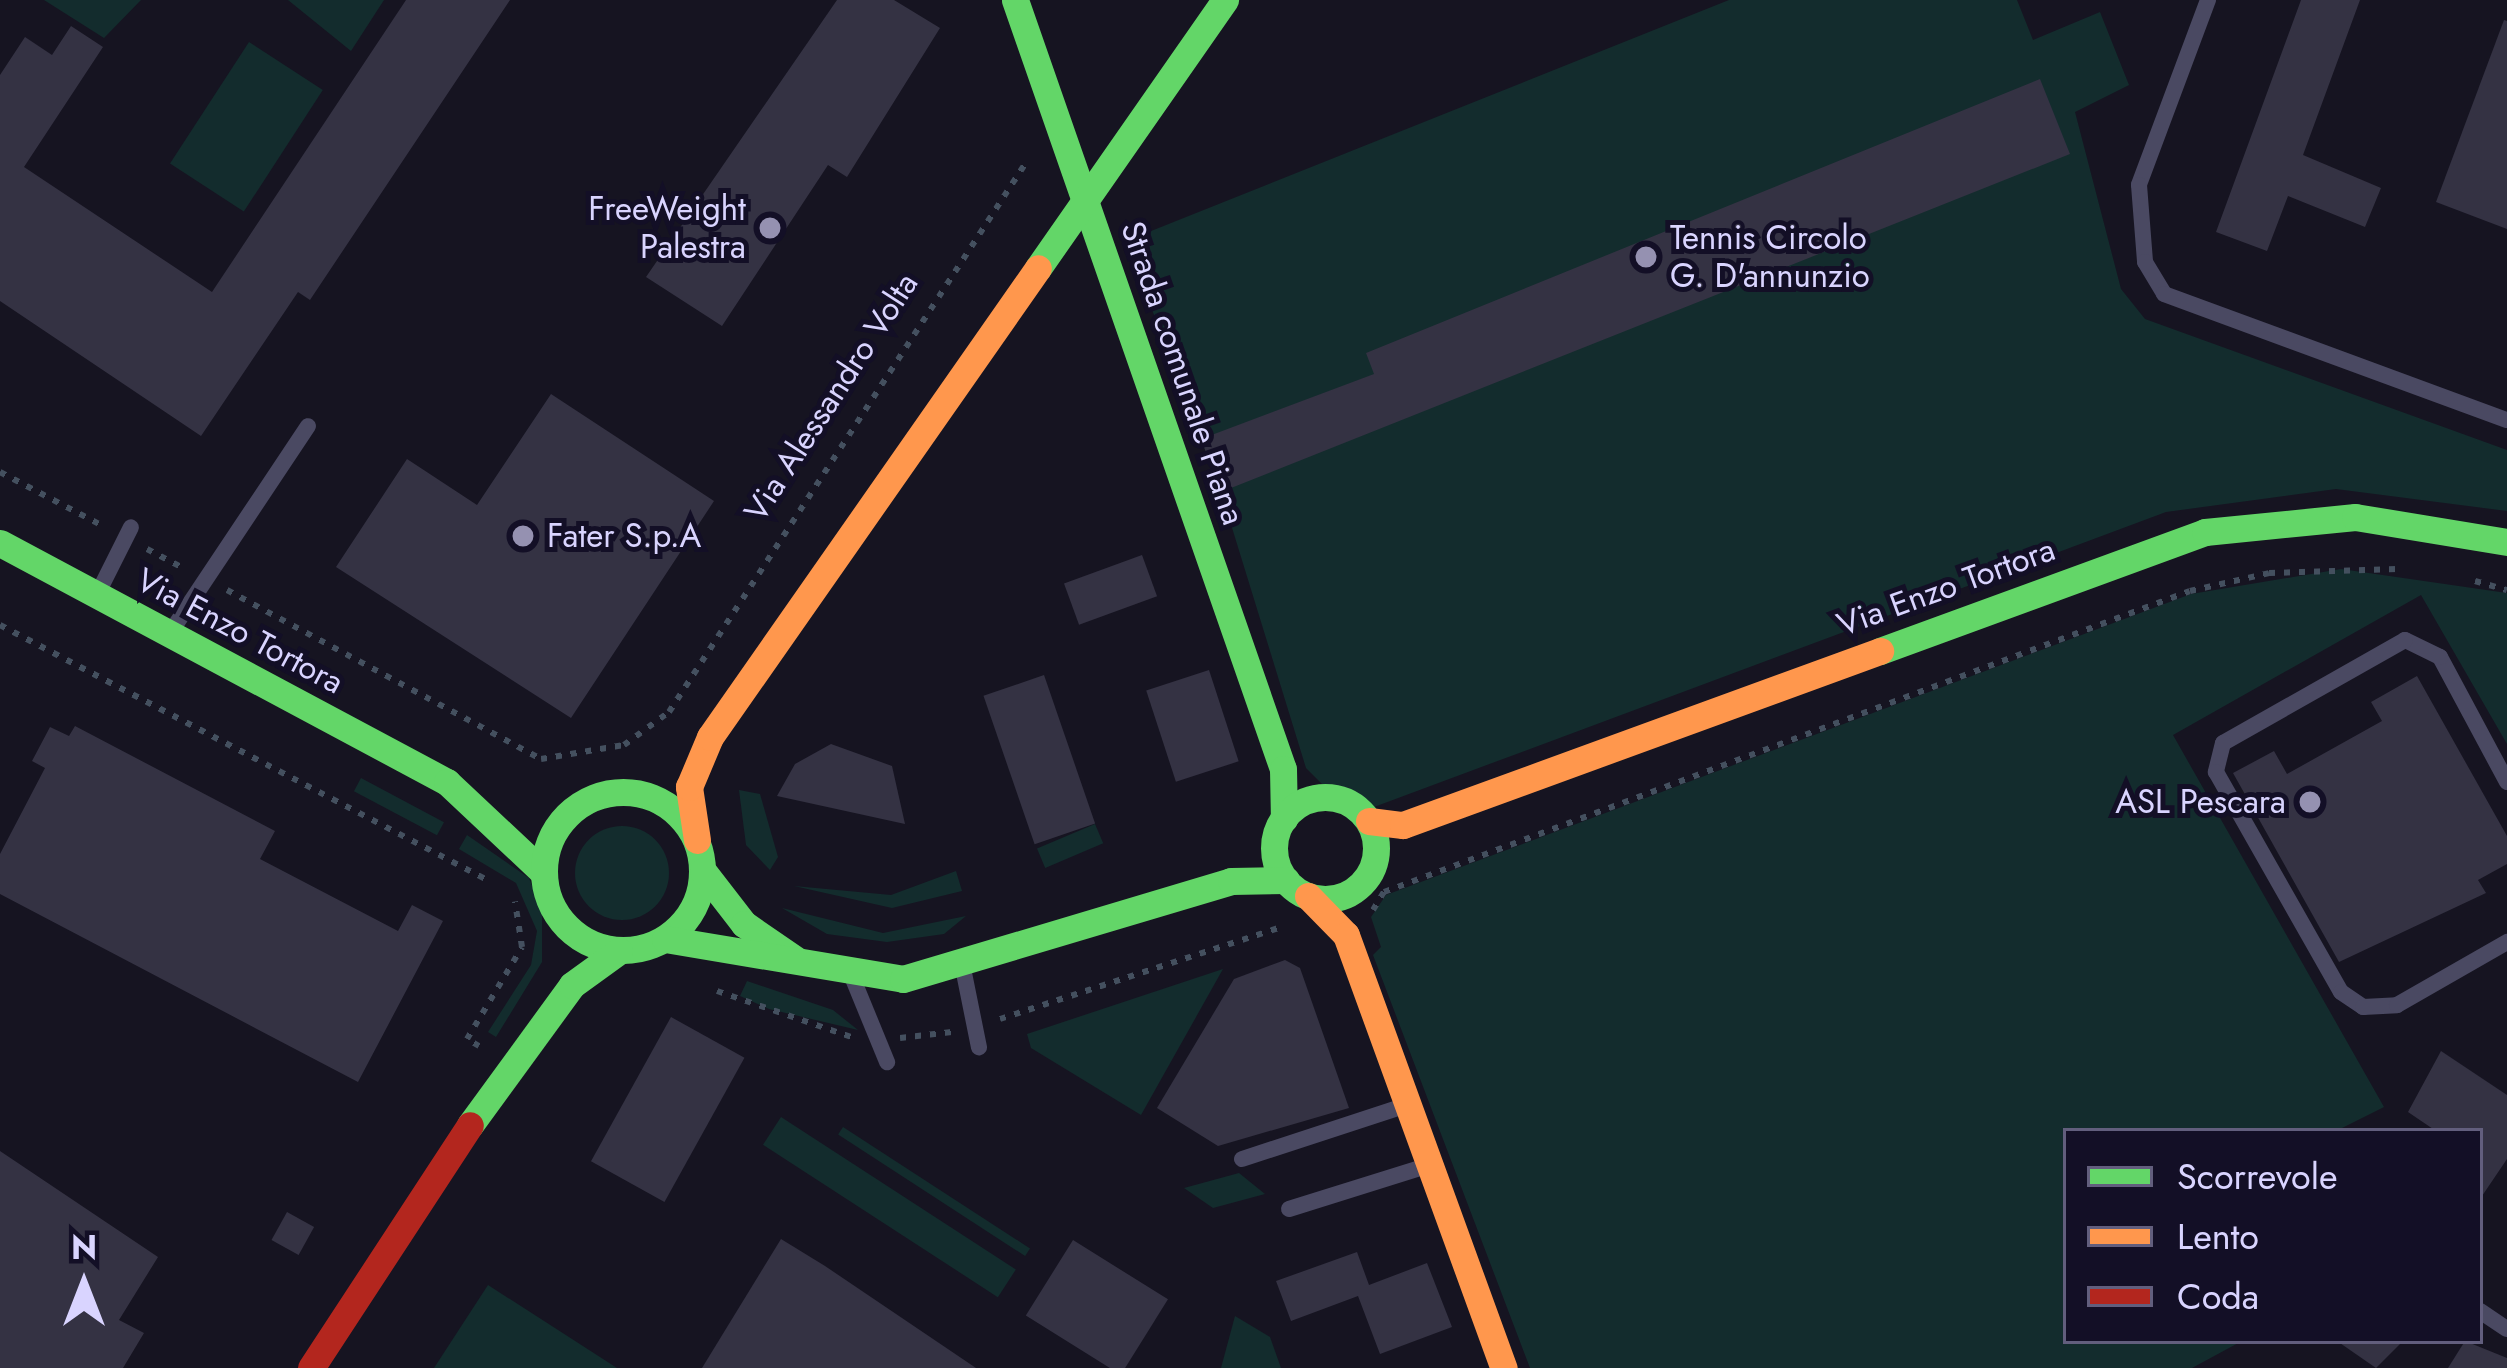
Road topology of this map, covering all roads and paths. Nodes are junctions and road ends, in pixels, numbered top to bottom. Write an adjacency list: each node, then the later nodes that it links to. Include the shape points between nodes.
1 (1015, 0): 4 (street, Strada comunale Piana)
2 (1225, 0): 5 (street)
3 (2208, 0): 6 (lane, via 2139,185 2145,262 2164,294)
4 (1067, 150): 5 (street, Strada comunale Piana); 14 (path, Via Alessandro Volta, via 1036,148 669,712 625,745 541,759)
5 (1088, 209): 19 (street); 20 (street, Strada comunale Piana)
6 (2507, 420)
7 (308, 426): 14 (lane)
8 (0, 472): 9 (path)
9 (128, 532): 14 (path); 16 (lane)
10 (2507, 542): 28 (street, Via Enzo Tortora, via 2355,517 2205,532)
11 (0, 544): 16 (street, Via Enzo Tortora)
12 (2420, 571): 39 (path, via 2305,569 2190,591 1384,892)
13 (2454, 577): 15 (path)
14 (206, 579): 18 (lane)
15 (2507, 590)
16 (97, 595): 18 (street, Via Enzo Tortora)
17 (0, 625): 47 (path, via 509,894 522,947 467,1039)
18 (170, 634): 21 (street, Via Enzo Tortora)
19 (710, 737): 23 (street); 31 (street, via 689,787)
20 (1283, 769): 25 (street); 30 (street, Strada comunale Piana)
21 (447, 782): 24 (street, Via Enzo Tortora); 33 (street, Via Enzo Tortora)
22 (2507, 782): 41 (lane, via 2440,657 2405,640 2223,743 2216,772 2341,992 2363,1007 2397,1005)
23 (630, 793): 27 (street); 31 (street, via 670,807)
24 (507, 797)
25 (1318, 798): 29 (street); 30 (street)
26 (541, 803): 27 (street)
27 (576, 807): 33 (street)
28 (1425, 816): 29 (street, Via Enzo Tortora, via 1387,830); 32 (street, Via Enzo Tortora)
29 (1369, 821): 32 (street)
30 (1279, 832): 35 (street); 36 (street)
31 (697, 840): 34 (street)
32 (1375, 858): 37 (street)
33 (543, 872): 38 (street)
34 (703, 872): 40 (street, via 685,922); 43 (street, via 744,924)
35 (1231, 881): 36 (street); 44 (street)
36 (1297, 888): 37 (street); 39 (street)
37 (1349, 893): 39 (street)
38 (555, 912): 42 (street, via 582,939); 48 (street, via 551,968)
39 (1357, 926): 50 (street)
40 (665, 939): 42 (street); 43 (street)
41 (2507, 942)
42 (619, 951): 48 (street, via 572,985)
43 (810, 968): 45 (street)
44 (963, 968): 45 (street); 46 (lane)
45 (852, 978): 49 (lane)
46 (979, 1047)
47 (485, 1049)
48 (520, 1050): 54 (street)
49 (887, 1062)
50 (1408, 1105): 51 (lane); 52 (street)
51 (1242, 1159)
52 (1430, 1164): 53 (lane); 55 (street)
53 (1289, 1209)
54 (311, 1368)
55 (1504, 1368)

